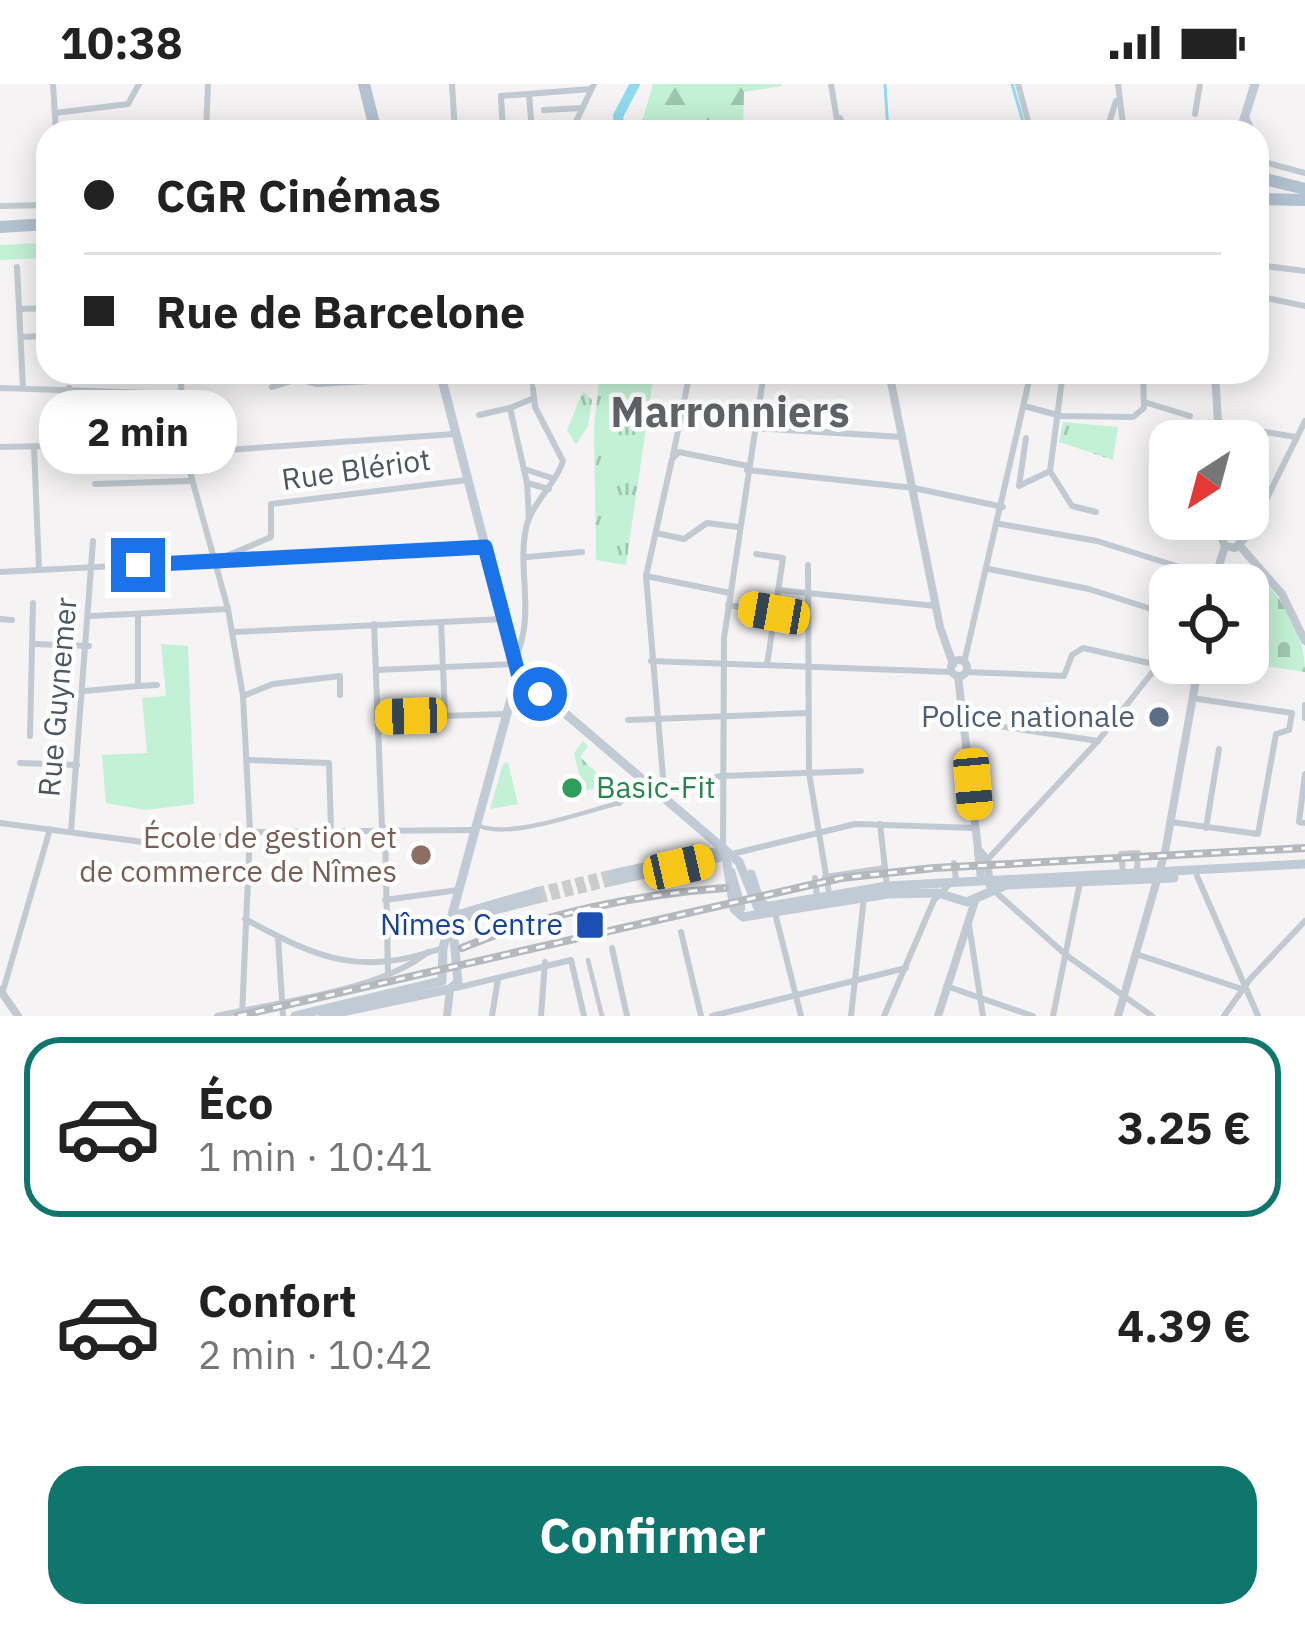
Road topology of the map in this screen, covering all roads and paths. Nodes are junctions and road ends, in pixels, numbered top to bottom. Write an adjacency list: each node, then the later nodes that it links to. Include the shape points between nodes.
1 (53, 84): 17 (street)
2 (139, 84): 17 (street, via 128,104)
3 (208, 84): 20 (street)
4 (364, 84): 21 (main road)
5 (452, 84): 22 (street)
6 (830, 84): 26 (street)
7 (1018, 84): 27 (street)
8 (1118, 84): 13 (street)
9 (1200, 84): 18 (street)
10 (1255, 84): 14 (main road)
11 (593, 87): 12 (street); 15 (street)
12 (529, 94): 23 (street, via 501,96); 24 (street)
13 (1116, 101): 28 (street); 29 (street)
14 (1250, 102): 30 (main road); 31 (main road)
15 (582, 108): 16 (street); 25 (street)
16 (544, 110)
17 (55, 113): 19 (street)
18 (1195, 114)
19 (55, 120)
20 (206, 120)
21 (373, 120)
22 (454, 120)
23 (502, 120)
24 (531, 120)
25 (576, 120)
26 (839, 120)
27 (1028, 120)
28 (1110, 120)
29 (1121, 120)
30 (1247, 120)
31 (1248, 120)
32 (1269, 163): 33 (street)
33 (1305, 172)
34 (1269, 180): 35 (main road)
35 (1305, 189)
36 (1269, 199): 37 (main road)
37 (1305, 200)
38 (36, 205): 39 (street)
39 (0, 206)
40 (36, 222): 41 (main road)
41 (0, 224)
42 (17, 267): 48 (street)
43 (1269, 267): 44 (street)
44 (1305, 272)
45 (1269, 298): 46 (street)
46 (1305, 305)
47 (36, 308): 48 (street)
48 (20, 309): 50 (street)
49 (36, 336): 50 (street)
50 (21, 337): 64 (street)
51 (182, 384): 67 (street)
52 (282, 384): 62 (street)
53 (443, 384): 78 (main road)
54 (533, 384): 66 (street)
55 (688, 384): 87 (street)
56 (762, 384): 76 (street)
57 (892, 384): 79 (street)
58 (1029, 384): 69 (street)
59 (1062, 384): 72 (street)
60 (1143, 384): 68 (street)
61 (1215, 384): 74 (street)
62 (272, 387)
63 (0, 388): 64 (street)
64 (23, 388): 65 (street)
65 (69, 388): 67 (street); 85 (street)
66 (534, 393): 70 (street); 97 (street, via 563,461)
67 (181, 394): 82 (street)
68 (1144, 402): 72 (street, via 1133,417); 73 (street)
69 (1024, 406): 72 (street); 99 (street)
70 (510, 408): 71 (street); 89 (street)
71 (479, 415)
72 (1061, 416): 90 (street)
73 (1190, 416)
74 (1217, 420)
75 (1305, 421): 80 (street)
76 (755, 428): 79 (street); 88 (street)
77 (1269, 433): 80 (street)
78 (455, 434): 86 (street); 92 (main road)
79 (902, 437): 96 (street)
80 (1296, 437): 98 (street)
81 (1026, 438): 90 (street, via 1018,487)
82 (182, 443): 85 (street); 86 (street)
83 (0, 447): 84 (street)
84 (34, 447): 85 (street); 120 (street)
85 (67, 447)
86 (184, 453): 93 (street)
87 (672, 459): 88 (street, via 679,452); 104 (street)
88 (747, 468): 96 (street); 103 (street)
89 (524, 469): 91 (street); 94 (street)
90 (1050, 471): 100 (street, via 1072,506)
91 (552, 478)
92 (467, 480): 110 (main road); 114 (street, Rue Blériot, via 271,504 271,537)
93 (189, 481): 95 (street); 114 (street)
94 (527, 482): 97 (street); 101 (street)
95 (95, 484)
96 (914, 488): 99 (street); 128 (street)
97 (549, 489): 101 (street)
98 (1269, 493)
99 (1003, 507): 102 (street)
100 (1096, 512)
101 (529, 521): 113 (street)
102 (1000, 524): 115 (street, via 1097,541); 119 (street)
103 (738, 527): 104 (street, via 707,523 685,539); 124 (street)
104 (656, 533): 122 (street)
105 (1222, 540): 108 (street)
106 (1242, 540): 109 (street)
107 (93, 542): 118 (street, Rue Guynemer)
108 (1225, 546): 109 (street); 116 (street)
109 (1240, 546): 140 (street, via 1282,594)
110 (485, 547): 114 (street); 135 (main road)
111 (582, 552): 113 (street)
112 (756, 554): 123 (street, via 783,558)
113 (526, 557): 149 (street, via 529,592)
114 (215, 560): 118 (street); 129 (street)
115 (1164, 564)
116 (1219, 564)
117 (808, 565): 125 (street)
118 (92, 568): 120 (street); 133 (street, Rue Guynemer)
119 (989, 569): 130 (street); 152 (street)
120 (39, 570): 121 (street)
121 (0, 572)
122 (646, 576): 124 (street); 144 (street)
123 (778, 590): 125 (street); 131 (street)
124 (730, 592): 127 (street)
125 (805, 593): 128 (street); 150 (street)
126 (33, 603): 141 (street)
127 (728, 605): 131 (street); 146 (street)
128 (936, 606): 152 (street)
129 (228, 609): 132 (street); 139 (street)
130 (1149, 609)
131 (774, 613): 148 (street)
132 (138, 614): 133 (street); 158 (street)
133 (91, 616): 142 (street, Rue Guynemer)
134 (0, 619): 136 (street)
135 (504, 619): 137 (street); 149 (main road)
136 (12, 620)
137 (441, 622): 138 (street); 151 (street)
138 (374, 624): 139 (street); 153 (street)
139 (233, 632): 161 (street)
140 (1305, 640)
141 (32, 644): 142 (street); 173 (street)
142 (89, 646): 159 (street, Rue Guynemer)
143 (1149, 660): 145 (street)
144 (651, 661): 146 (street); 169 (street)
145 (1146, 662): 147 (street); 152 (street, via 1083,648 1064,676); 155 (street)
146 (723, 663): 148 (street); 167 (street)
147 (1149, 663)
148 (767, 664): 150 (street)
149 (516, 665): 151 (street); 165 (main road); 183 (main road)
150 (807, 666): 152 (street); 164 (street)
151 (442, 668): 153 (street); 166 (street)
152 (959, 669): 172 (street)
153 (375, 670): 168 (street)
154 (1149, 679): 155 (street)
155 (1145, 684): 174 (street)
156 (1195, 684): 162 (street)
157 (157, 685): 158 (street)
158 (138, 686): 159 (street)
159 (85, 691): 178 (street, Rue Guynemer)
160 (340, 695): 161 (street, via 340,676 321,675)
161 (243, 696): 176 (street)
162 (1192, 698): 186 (street); 193 (street, via 1292,713 1288,730 1276,734 1258,834)
163 (1305, 705): 170 (street)
164 (808, 712): 167 (street); 180 (street)
165 (509, 714): 166 (street); 190 (main road)
166 (445, 715): 168 (street)
167 (720, 716): 169 (street); 182 (street)
168 (377, 718): 191 (street)
169 (656, 718): 171 (street); 184 (street)
170 (1305, 718)
171 (628, 720)
172 (964, 721): 174 (street); 192 (street)
173 (30, 736)
174 (1098, 741): 202 (street)
175 (1219, 749): 193 (street)
176 (248, 760): 195 (street, via 328,763); 197 (street)
177 (20, 763): 178 (street)
178 (77, 765): 196 (street, Rue Guynemer)
179 (861, 771): 180 (street)
180 (809, 773): 182 (street); 198 (street)
181 (1305, 774): 188 (street)
182 (721, 776): 184 (street); 201 (street)
183 (643, 782): 184 (main road); 185 (street)
184 (661, 792): 201 (main road)
185 (619, 803): 190 (street, via 508,830)
186 (1171, 822): 193 (street); 208 (street)
187 (1, 823): 194 (street); 199 (street)
188 (1305, 823)
189 (880, 824): 192 (street); 198 (street); 206 (street)
190 (478, 826): 191 (street); 217 (main road)
191 (384, 828): 195 (street); 223 (street)
192 (976, 828): 200 (street)
193 (1206, 828)
194 (50, 829): 196 (street); 246 (street)
195 (331, 829): 197 (street)
196 (71, 831): 197 (street, via 158,844)
197 (250, 832): 226 (street)
198 (816, 833): 201 (street); 210 (street)
199 (0, 835)
200 (978, 849): 202 (street); 214 (street)
201 (726, 856): 204 (main road); 211 (main road); 224 (main road, via 734,909 752,917)
202 (987, 860): 214 (street)
203 (954, 863): 213 (street)
204 (743, 866): 224 (main road, via 760,902); 224 (main road, via 755,905)
205 (1305, 867): 208 (main road); 209 (main road)
206 (885, 868): 210 (street); 216 (street)
207 (1131, 871): 207 (street, via 1130,853); 208 (main road); 214 (main road)
208 (1159, 876): 209 (main road); 215 (main road); 234 (street)
209 (1197, 876): 245 (street)
210 (825, 877): 218 (street)
211 (614, 878)
212 (815, 878): 218 (street)
213 (955, 881): 214 (main road); 216 (main road); 219 (street)
214 (984, 881): 215 (main road); 222 (main road); 235 (street)
215 (1080, 882): 235 (street)
216 (887, 886): 218 (main road)
217 (461, 890): 223 (street); 225 (main road)
218 (823, 894): 224 (main road)
219 (944, 894): 221 (main road); 222 (main road); 239 (street)
220 (537, 896): 225 (main road)
221 (864, 897): 224 (main road); 242 (street)
222 (977, 897): 228 (street)
223 (385, 900): 236 (street)
224 (775, 909): 248 (street)
225 (456, 918): 231 (main road); 243 (main road, via 458,982)
226 (245, 920): 230 (street); 251 (street)
227 (1305, 921): 245 (street)
228 (967, 922): 244 (street); 249 (street)
229 (682, 932): 264 (street)
230 (278, 937): 236 (street, via 343,964); 250 (street)
231 (446, 944): 233 (street); 243 (main road)
232 (612, 948): 263 (street)
233 (428, 952): 236 (street); 240 (street)
234 (1136, 954): 245 (street); 247 (street)
235 (1066, 955): 247 (street); 272 (street)
236 (386, 958): 240 (street)
237 (588, 960): 262 (street)
238 (545, 965): 241 (street); 260 (street); 261 (street, via 571,960)
239 (906, 968): 242 (street); 268 (street)
240 (388, 973): 250 (street)
241 (498, 979): 243 (street); 259 (street)
242 (855, 983): 248 (street); 267 (street)
243 (446, 985): 252 (main road); 256 (main road); 258 (street)
244 (946, 986): 249 (street); 269 (street)
245 (1244, 987): 275 (street); 276 (street)
246 (1, 992): 253 (street)
247 (1125, 993): 273 (street); 274 (street)
248 (796, 996): 265 (street); 266 (street)
249 (980, 998): 270 (street); 271 (street)
250 (282, 1000): 251 (street); 255 (street)
251 (241, 1013): 254 (street)
252 (363, 1013): 257 (main road)
253 (18, 1016)
254 (217, 1016)
255 (283, 1016)
256 (295, 1016)
257 (322, 1016)
258 (447, 1016)
259 (492, 1016)
260 (541, 1016)
261 (584, 1016)
262 (602, 1016)
263 (627, 1016)
264 (701, 1016)
265 (712, 1016)
266 (801, 1016)
267 (851, 1016)
268 (884, 1016)
269 (938, 1016)
270 (982, 1016)
271 (1033, 1016)
272 (1053, 1016)
273 (1118, 1016)
274 (1152, 1016)
275 (1225, 1016)
276 (1258, 1016)

